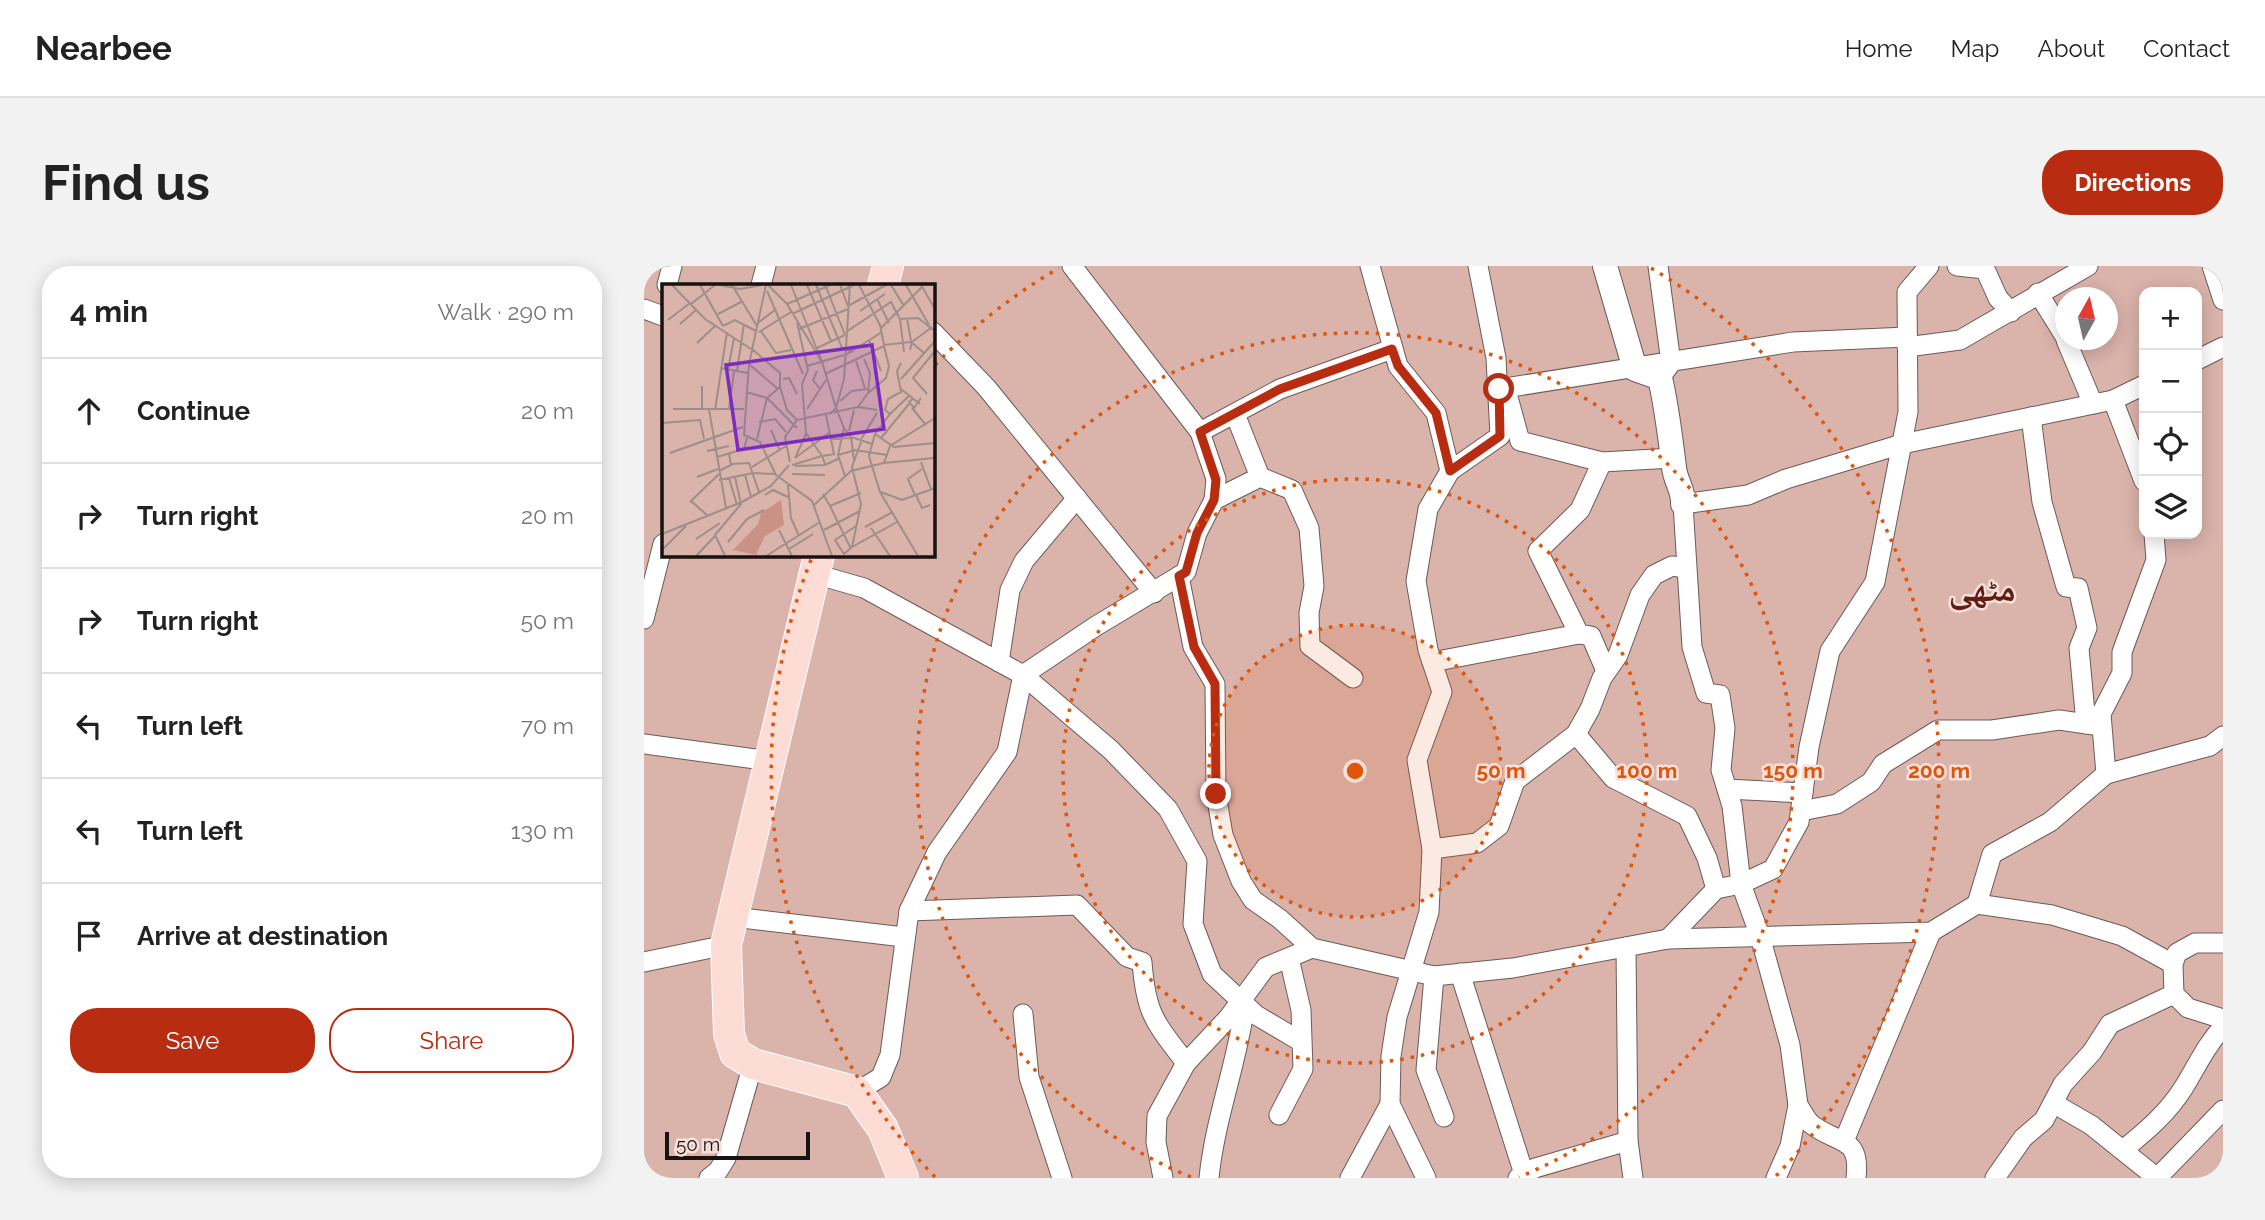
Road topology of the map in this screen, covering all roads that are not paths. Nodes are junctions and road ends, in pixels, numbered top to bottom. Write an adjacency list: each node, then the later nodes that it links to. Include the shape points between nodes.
1 (672, 266): 13 (street)
2 (766, 266): 14 (street)
3 (888, 266): 15 (main road)
4 (1072, 266): 34 (street)
5 (1370, 266): 23 (street)
6 (1478, 266): 29 (street)
7 (1605, 266): 26 (street)
8 (1658, 266): 27 (street)
9 (1929, 266): 21 (street, via 1907,292)
10 (1956, 266): 18 (street, via 1985,270 1998,298)
11 (2088, 266): 16 (street)
12 (2212, 266): 17 (street)
13 (667, 284)
14 (761, 284)
15 (883, 284)
16 (2038, 293): 18 (street); 19 (street)
17 (2223, 300)
18 (2011, 312): 21 (street, via 1960,340)
19 (2055, 321)
20 (934, 333): 41 (street, via 986,387)
21 (1907, 342): 27 (street, via 1794,342); 35 (street, via 1908,412)
22 (2223, 347): 25 (street)
23 (1392, 349): 32 (street, via 1280,389); 38 (street, via 1398,366 1436,413)
24 (2071, 350): 31 (street)
25 (2202, 358)
26 (1635, 369): 27 (street); 29 (street)
27 (1666, 371): 36 (street)
28 (2139, 387): 30 (street)
29 (1502, 390): 37 (street, via 1520,441); 38 (street, via 1500,436)
30 (2112, 400): 31 (street); 39 (street)
31 (2093, 404): 33 (street)
32 (1234, 414): 34 (street); 40 (street)
33 (2031, 417): 35 (street); 57 (street, via 2042,502 2066,587 2078,588 2087,628 2079,648)
34 (1200, 432): 42 (street, via 1216,480)
35 (1902, 444): 43 (street, via 1748,495); 64 (street, via 1875,582 1830,651)
36 (1673, 458): 37 (street); 43 (street)
37 (1602, 462): 51 (street, via 1580,510 1538,551)
38 (1450, 471): 53 (street, via 1428,509 1416,581)
39 (2142, 476)
40 (1260, 477): 42 (street); 56 (street, via 1293,490 1309,528 1314,586 1310,646)
41 (1077, 498): 49 (street); 52 (street, via 1024,561 1010,590)
42 (1214, 500): 48 (street, via 1197,533 1186,572)
43 (1683, 504): 47 (street)
44 (2154, 539): 57 (street, via 2156,559 2122,652 2123,673)
45 (662, 548): 50 (street)
46 (817, 564): 52 (street); 61 (main road)
47 (1686, 568): 54 (street, via 1672,566 1654,575 1640,595 1618,655); 63 (street, via 1692,647 1706,693 1720,695 1725,728 1721,770)
48 (1179, 576): 49 (street); 77 (street, via 1194,647 1215,684 1216,794 1223,835 1253,900)
49 (1154, 593): 55 (street, via 1096,625)
50 (644, 619)
51 (1579, 634): 53 (street); 54 (street, via 1591,636)
52 (999, 662): 55 (street)
53 (1432, 662): 65 (street, via 1442,692 1417,760)
54 (1606, 671): 58 (street)
55 (1023, 676): 69 (street, via 1007,752 937,852); 85 (street, via 1111,750 1168,809 1197,861 1193,924 1199,946 1212,975)
56 (1353, 678)
57 (2093, 725): 62 (street); 64 (street, via 2059,720 1992,730 1938,730 1884,764 1871,782 1837,804)
58 (1576, 734): 65 (street, via 1515,781 1499,826 1477,843); 67 (street, via 1613,778 1687,816)
59 (2223, 736): 62 (street, via 2210,746)
60 (644, 744): 61 (street)
61 (770, 761): 70 (main road)
62 (2106, 774): 68 (street, via 2050,822 1992,853)
63 (1727, 789): 64 (street); 66 (street)
64 (1802, 802): 66 (street, via 1799,822 1773,869)
65 (1432, 849): 81 (street, via 1429,912)
66 (1741, 884): 67 (street); 72 (street)
67 (1716, 889): 74 (street)
68 (1977, 904): 71 (street); 80 (street, via 2064,918 2122,936)
69 (909, 911): 73 (street); 90 (street, via 1077,905 1128,957 1142,962 1145,1000)
70 (730, 931): 73 (street); 79 (street); 91 (main road, via 729,1034 736,1053)
71 (1931, 932): 72 (street); 100 (street)
72 (1760, 936): 74 (street); 95 (street, via 1790,1045)
73 (904, 937): 92 (street, via 890,1055 881,1077)
74 (1668, 939): 76 (street)
75 (2223, 943): 80 (street, via 2195,943 2177,953)
76 (1626, 947): 82 (street); 99 (street)
77 (1312, 948): 78 (street); 81 (street)
78 (1289, 958): 85 (street, via 1266,967); 89 (street, via 1301,1010)
79 (644, 962)
80 (2173, 964): 84 (street)
81 (1410, 970): 83 (street); 94 (street, via 1391,1056)
82 (1460, 973): 83 (street); 102 (street)
83 (1434, 976): 98 (street, via 1426,1070)
84 (2174, 994): 87 (street, via 2188,1009); 93 (street, via 2110,1024)
85 (1243, 1003): 89 (street); 90 (street); 107 (street, via 1239,1048 1223,1096)
86 (1023, 1014): 105 (street, via 1029,1077)
87 (2223, 1018)
88 (2223, 1027): 101 (street, via 2161,1118)
89 (1300, 1041): 97 (street, via 1303,1069)
90 (1186, 1063): 106 (street, via 1157,1116)
91 (753, 1064): 92 (main road); 103 (street, via 726,1158)
92 (858, 1092): 104 (main road, via 883,1129)
93 (2053, 1103): 101 (street); 113 (street, via 2045,1120 2023,1138)
94 (1390, 1104): 108 (street); 109 (street)
95 (1798, 1105): 100 (street, via 1810,1123); 111 (street, via 1790,1146)
96 (2223, 1110): 114 (street)
97 (1279, 1115)
98 (1444, 1117)
99 (1628, 1140): 102 (street); 110 (street)
100 (1844, 1141): 112 (street, via 1858,1156)
101 (2123, 1150): 114 (street)
102 (1521, 1176)
103 (709, 1178)
104 (902, 1178)
105 (1062, 1178)
106 (1163, 1178)
107 (1209, 1178)
108 (1350, 1178)
109 (1426, 1178)
110 (1633, 1178)
111 (1776, 1178)
112 (1856, 1178)
113 (1995, 1178)
114 (2157, 1178)

